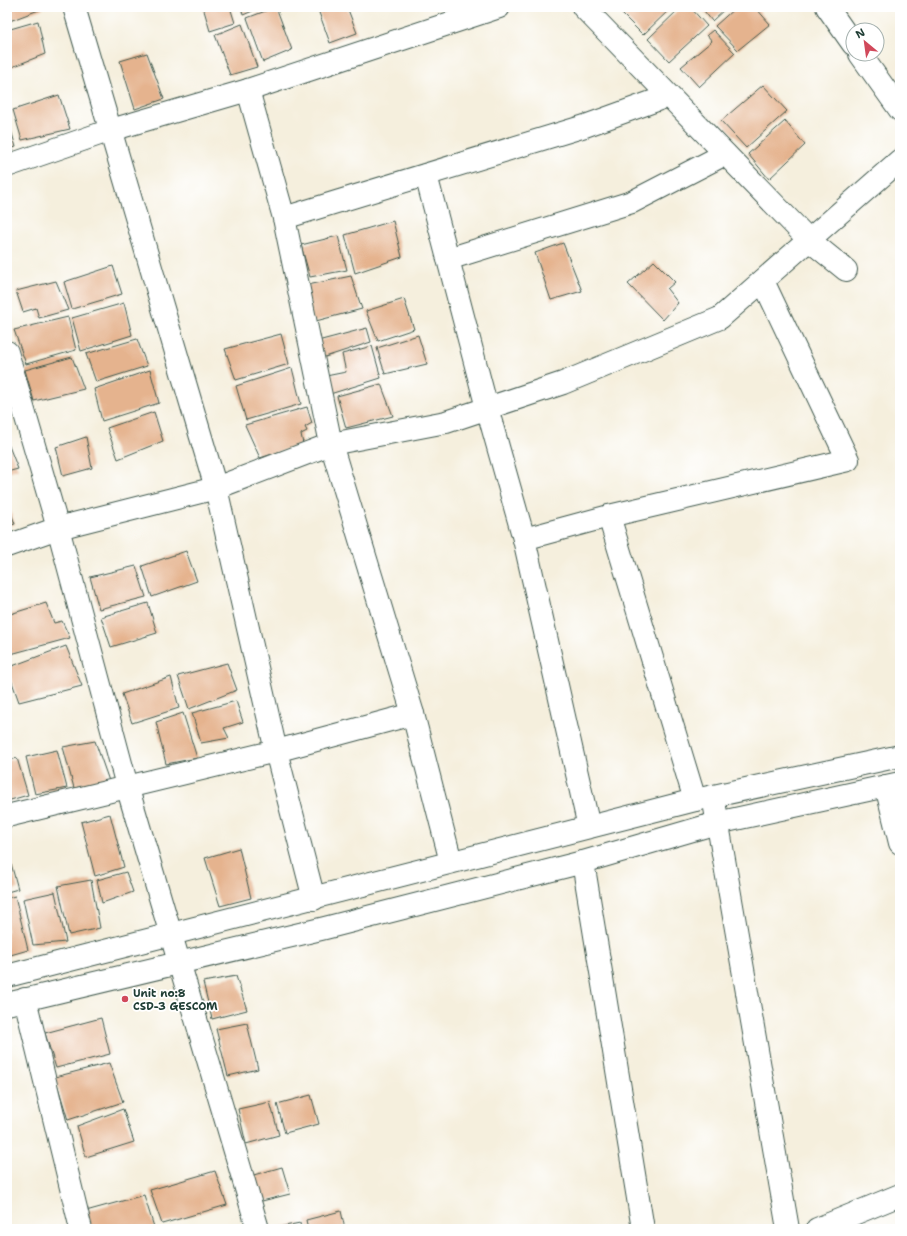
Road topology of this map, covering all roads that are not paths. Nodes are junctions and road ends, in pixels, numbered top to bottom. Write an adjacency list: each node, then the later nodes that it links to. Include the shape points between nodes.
1 (75, 7): 10 (street)
2 (499, 7): 7 (street)
3 (584, 7): 8 (street)
4 (827, 7): 5 (street)
5 (845, 33)
6 (866, 62): 9 (street)
7 (248, 90): 10 (street); 15 (street)
8 (668, 96): 11 (street); 14 (street, via 585,126)
9 (900, 110)
10 (111, 130): 13 (street); 23 (street)
11 (725, 154): 16 (street); 17 (street, via 632,202)
12 (900, 160): 16 (street)
13 (7, 166)
14 (426, 175): 15 (street); 17 (street)
15 (284, 218): 22 (street)
16 (809, 240): 18 (street); 19 (street)
17 (448, 259): 21 (street)
18 (846, 270)
19 (763, 281): 21 (street, via 720,318 563,383); 24 (street, via 848,460)
20 (7, 352): 25 (street)
21 (487, 408): 22 (street, via 446,422); 26 (street)
22 (331, 444): 23 (street); 28 (street)
23 (216, 488): 25 (street); 29 (street)
24 (609, 516): 26 (street); 33 (street)
25 (58, 528): 27 (street); 32 (street)
26 (524, 539): 36 (street)
27 (7, 546)
28 (413, 714): 29 (street); 38 (street)
29 (276, 751): 32 (street); 40 (street)
30 (900, 756): 33 (street)
31 (893, 784): 35 (street); 37 (street)
32 (126, 786): 34 (street); 41 (street)
33 (704, 798): 35 (street); 36 (street)
34 (7, 816)
35 (717, 823): 39 (street); 49 (street)
36 (589, 827): 38 (street)
37 (900, 843)
38 (451, 862): 40 (street)
39 (583, 862): 42 (street); 48 (street)
40 (314, 899): 41 (street)
41 (170, 934): 42 (street); 43 (street)
42 (179, 964): 44 (street); 47 (street)
43 (7, 976)
44 (16, 1002): 46 (street)
45 (900, 1195): 50 (street)
46 (81, 1229)
47 (258, 1229)
48 (643, 1229)
49 (788, 1229)
50 (817, 1229)

